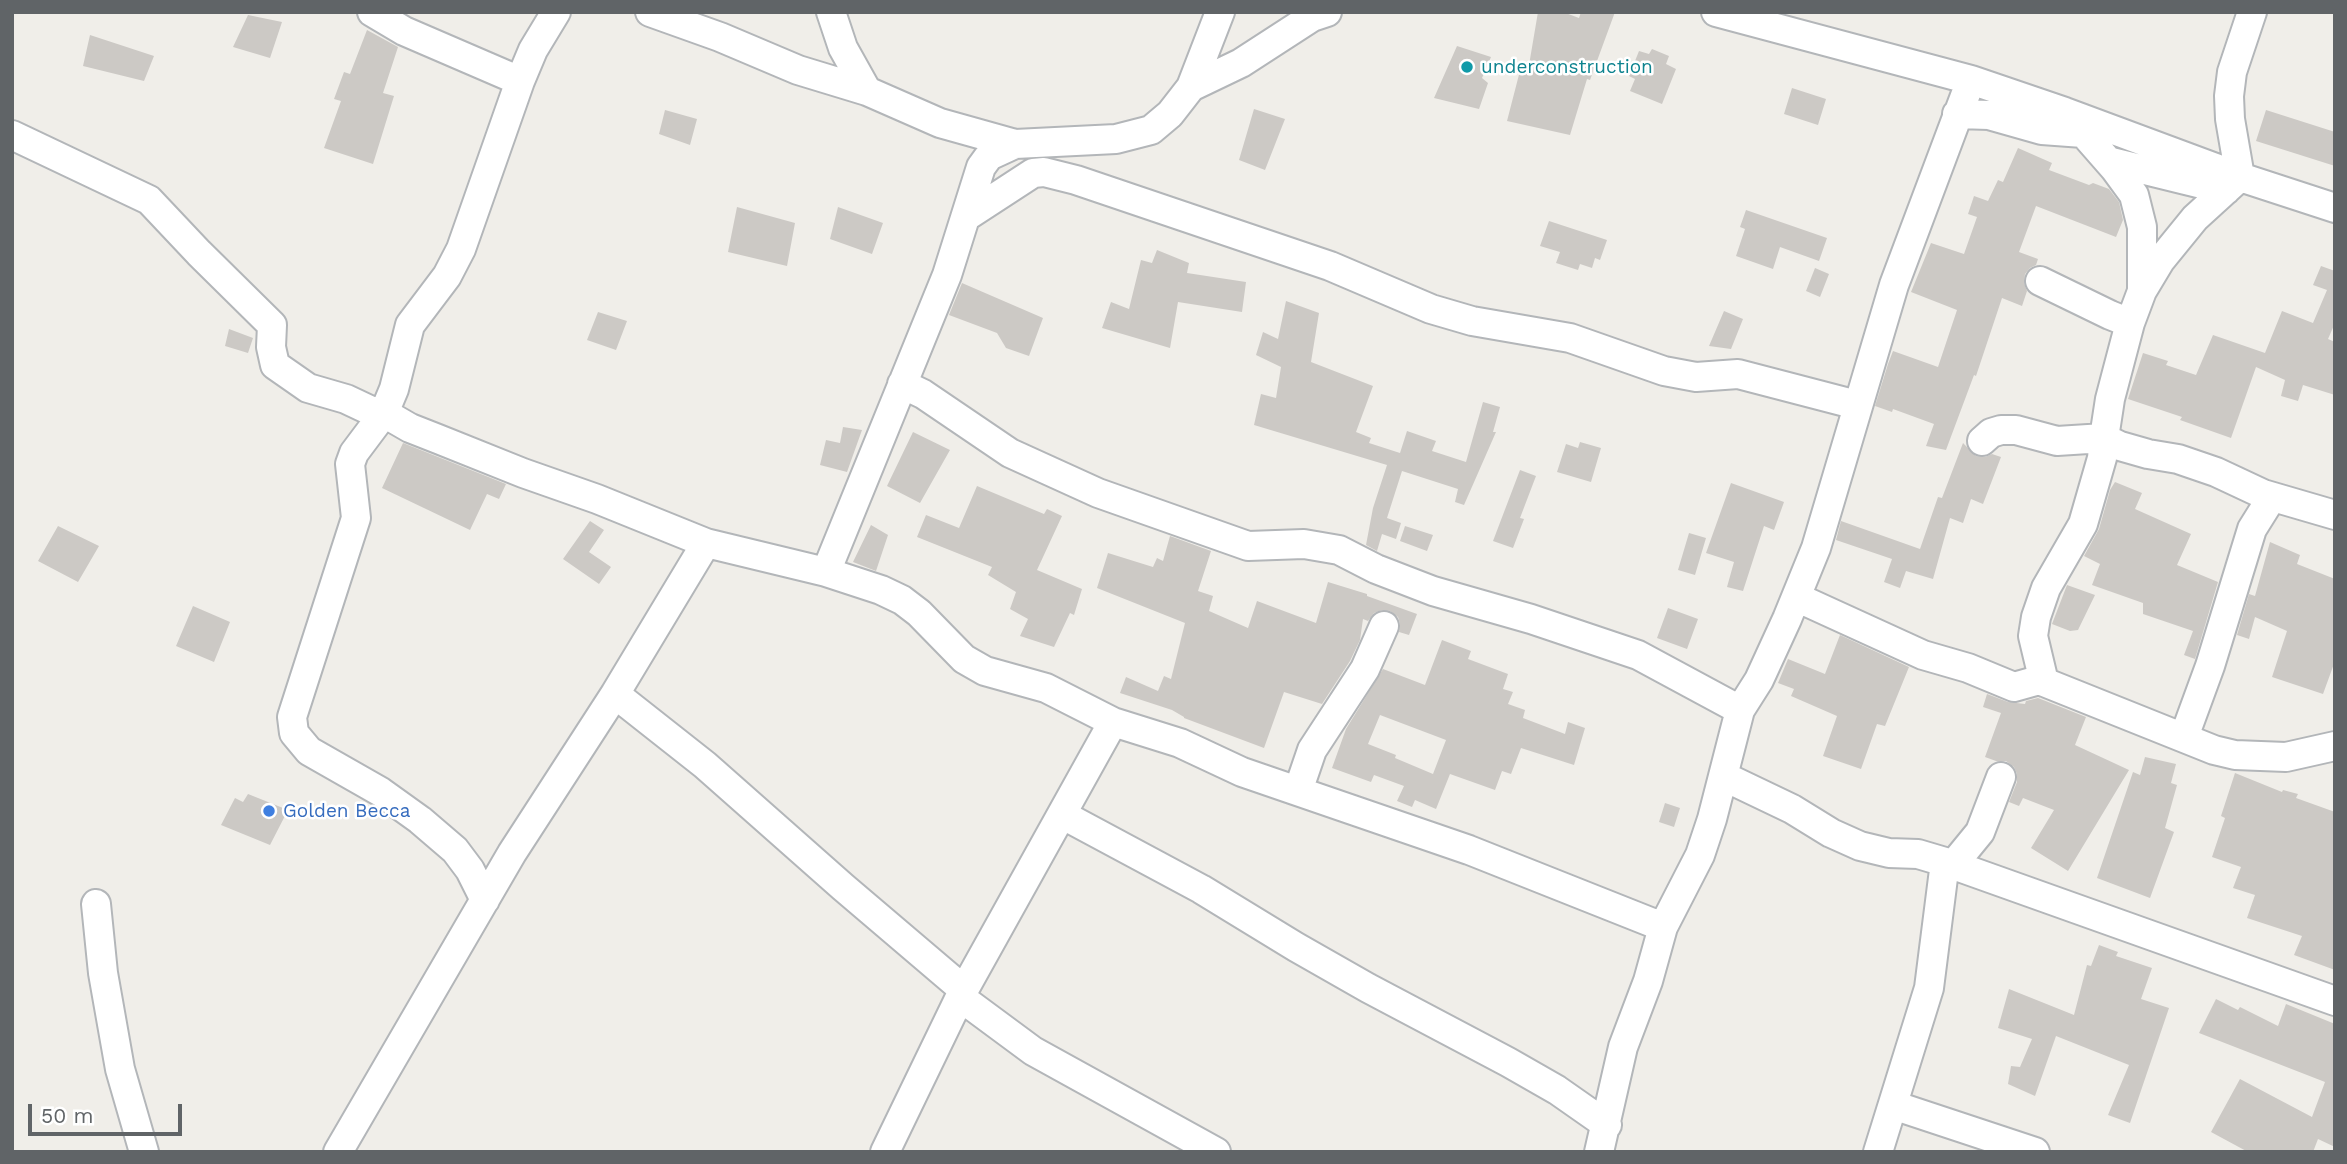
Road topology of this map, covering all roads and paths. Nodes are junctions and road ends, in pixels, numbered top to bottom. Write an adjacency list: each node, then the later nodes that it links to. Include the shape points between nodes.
1 (372, 12): 10 (street, via 404,31)
2 (556, 12): 10 (street)
3 (650, 12): 12 (street, via 798,70)
4 (831, 12): 12 (street, via 843,48)
5 (1220, 12): 11 (street)
6 (1327, 12): 11 (street)
7 (1716, 12): 9 (street)
8 (2252, 12): 19 (street, via 2229,96)
9 (1971, 80): 13 (street); 14 (street)
10 (520, 81): 27 (street, via 461,249 411,325)
11 (1191, 87): 17 (street, via 1151,130 1116,139)
12 (867, 90): 17 (street, via 940,123)
13 (2065, 112): 15 (street); 19 (street)
14 (1957, 114): 15 (street, via 1989,115 2042,130); 26 (street, via 1894,285)
15 (2083, 133): 18 (street)
16 (12, 135): 27 (street, via 149,200 272,325 275,365 309,387)
17 (1015, 144): 21 (street, via 989,156 981,167)
18 (2108, 161): 19 (street); 23 (street, via 2134,195 2140,211)
19 (2233, 183): 20 (street); 23 (street, via 2195,218)
20 (2335, 208)
21 (967, 216): 25 (street); 26 (street, via 1032,173 1044,172 1330,266 1431,309 1472,321 1570,338 1664,371 1696,377 1738,374)
22 (2040, 281): 24 (street)
23 (2142, 291): 24 (street)
24 (2130, 323): 28 (street)
25 (902, 384): 33 (street); 38 (street, via 1010,453 1098,493 1248,546 1304,544 1339,550 1433,591 1638,656)
26 (1857, 405): 34 (street, via 1816,548)
27 (383, 414): 32 (street); 47 (street, via 350,464 356,518 296,703 294,733 309,751 381,792 455,849)
28 (2104, 438): 29 (street, via 2057,441 2001,430); 30 (street, via 2138,452 2178,459); 36 (street, via 2082,524 2046,588 2036,617 2033,636)
29 (1982, 441)
30 (2272, 496): 31 (street); 40 (street, via 2252,529)
31 (2335, 515)
32 (706, 543): 33 (street); 37 (street)
33 (826, 572): 39 (street, via 902,600 964,659 985,671 1046,688)
34 (1796, 597): 36 (street, via 1923,655 2004,684 2021,687); 38 (street, via 1759,680)
35 (1384, 626): 44 (street, via 1365,669 1312,750)
36 (2045, 682): 40 (street)
37 (615, 694): 47 (street); 50 (street, via 705,765)
38 (1740, 710): 42 (street)
39 (1113, 722): 44 (street, via 1180,743 1242,772); 45 (street)
40 (2184, 737): 41 (street, via 2235,755 2286,757)
41 (2335, 746)
42 (1723, 776): 46 (street, via 1860,846); 49 (street, via 1700,855)
43 (2001, 777): 46 (street, via 1980,832)
44 (1298, 791): 49 (street, via 1469,850)
45 (1063, 815): 50 (street); 53 (street, via 1508,1062)
46 (1949, 863): 51 (street); 52 (street, via 1929,988)
47 (485, 900): 55 (street)
48 (96, 904): 54 (street, via 120,1069)
49 (1662, 927): 53 (street, via 1623,1047)
50 (962, 993): 56 (street); 57 (street, via 1032,1051)
51 (2335, 1001)
52 (1893, 1105): 59 (street); 60 (street)
53 (1606, 1125): 58 (street)
54 (144, 1152)
55 (338, 1152)
56 (885, 1152)
57 (1216, 1152)
58 (1599, 1152)
59 (1878, 1152)
60 (2035, 1152)

